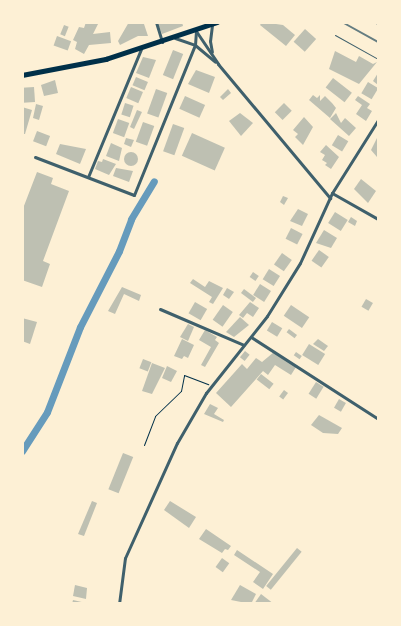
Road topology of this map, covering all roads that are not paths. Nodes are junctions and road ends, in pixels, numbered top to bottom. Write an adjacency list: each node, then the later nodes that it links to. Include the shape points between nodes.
1 (156, 22): 9 (street)
2 (218, 22): 5 (main road)
3 (375, 22): 4 (lane)
4 (378, 24)
5 (212, 25): 6 (main road); 13 (street, via 210,41)
6 (196, 31): 8 (main road); 10 (street); 13 (street)
7 (334, 34): 12 (lane)
8 (174, 38): 9 (main road); 10 (street)
9 (163, 42): 11 (main road)
10 (195, 45): 13 (street); 17 (street, via 134,194)
11 (141, 49): 14 (main road); 17 (street)
12 (378, 59)
13 (218, 64): 19 (street)
14 (22, 75)
15 (378, 120): 18 (street)
16 (35, 157): 17 (street)
17 (88, 177)
18 (332, 193): 19 (street); 20 (street)
19 (330, 198): 22 (street, via 300,263)
20 (378, 219)
21 (160, 309): 23 (street)
22 (250, 337): 23 (street); 24 (street)
23 (244, 345): 25 (street, via 211,385 177,443 128,551)
24 (378, 419)
25 (119, 604)

